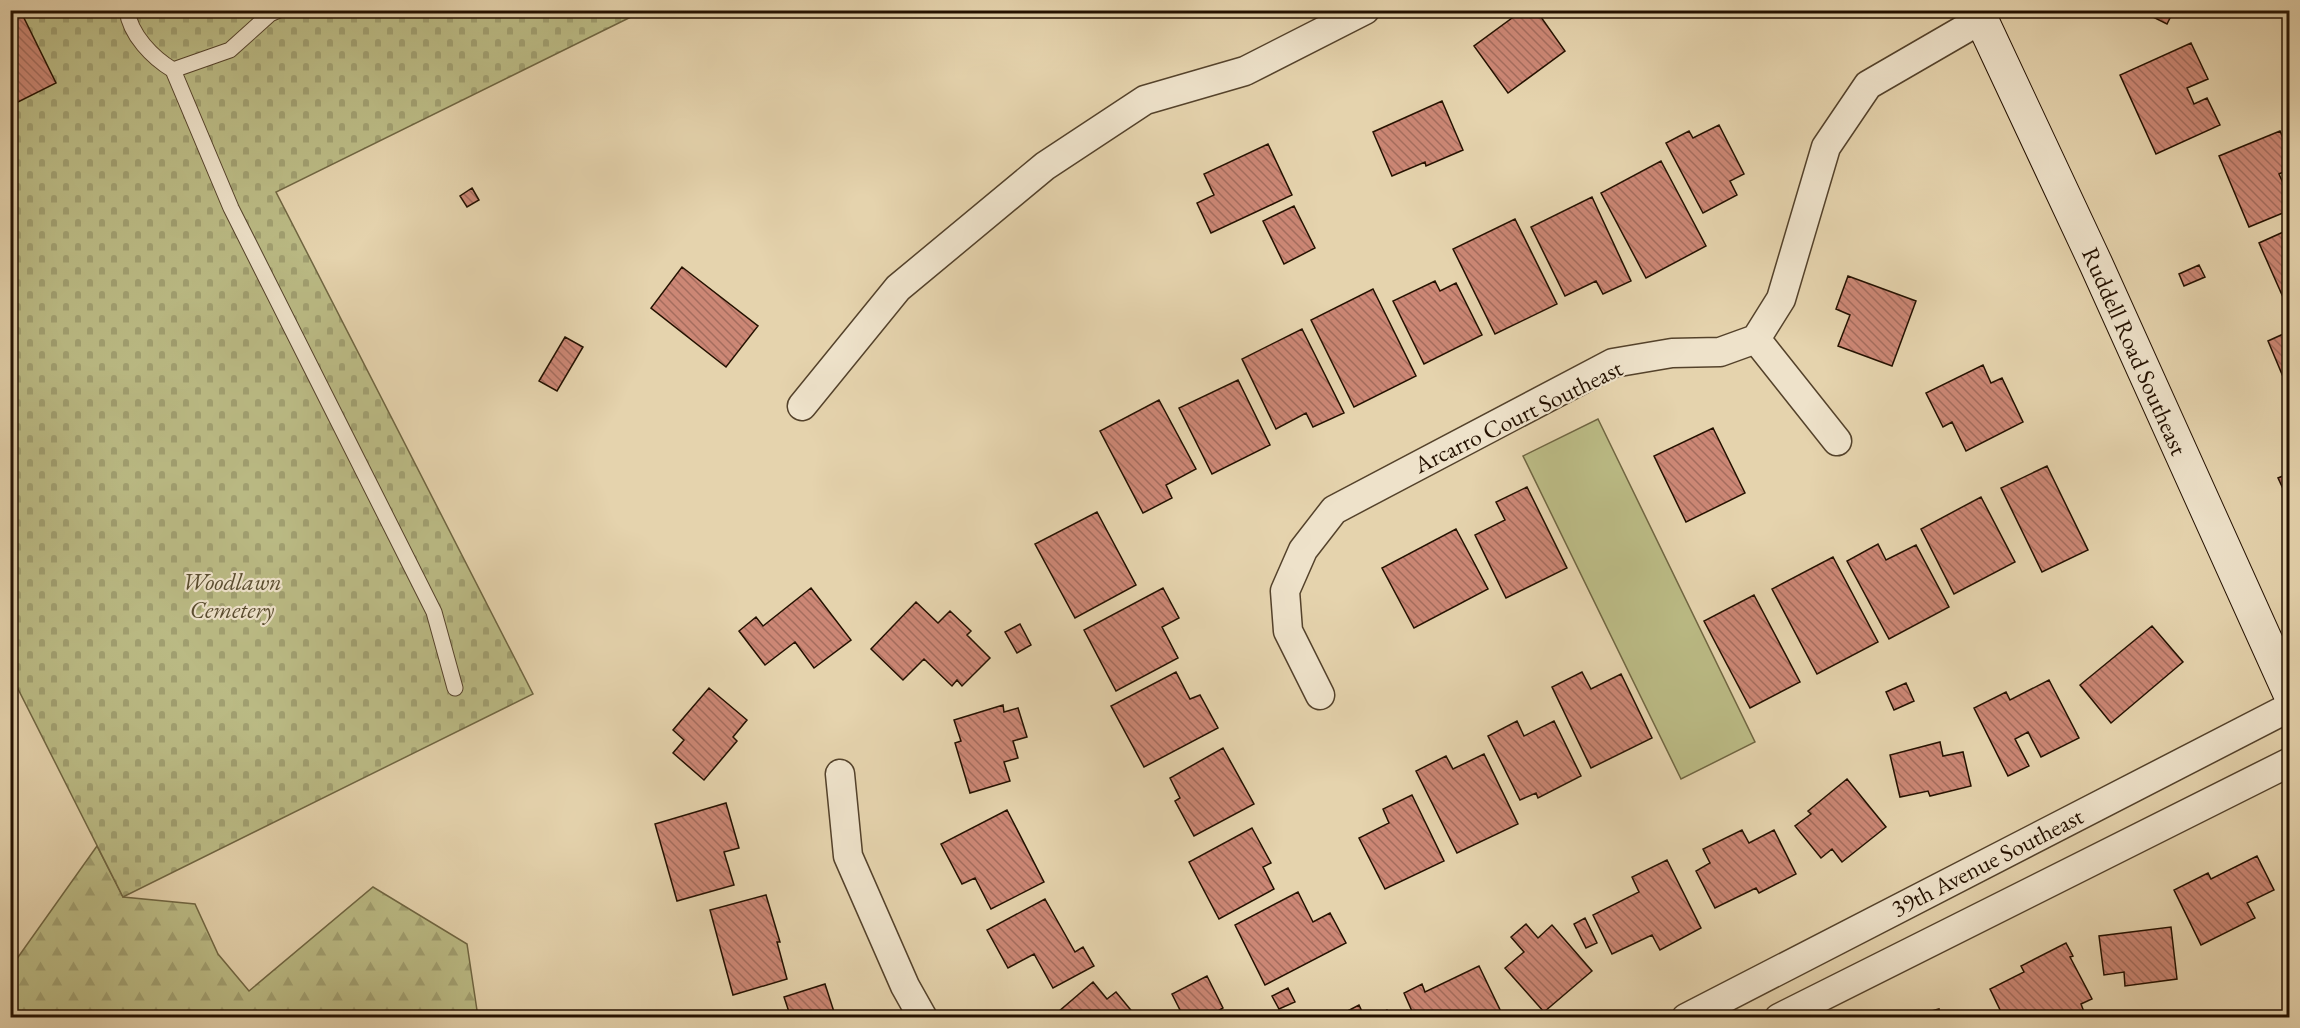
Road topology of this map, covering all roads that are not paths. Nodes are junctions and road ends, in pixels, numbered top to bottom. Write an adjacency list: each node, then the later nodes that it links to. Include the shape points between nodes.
1 (127, 10): 5 (lane, via 129,24 157,60)
2 (1365, 10): 7 (street, via 1245,71 1145,100 1045,166 898,288)
3 (272, 12): 5 (lane, via 230,50)
4 (1979, 15): 6 (street, via 1868,84 1826,147 1781,299); 10 (main road, Ruddell Road Southeast)
5 (173, 70): 9 (lane, via 231,208 434,612)
6 (1755, 339): 8 (street); 11 (street, Arcarro Court Southeast, via 1720,352 1672,353 1613,363 1334,510 1303,550 1285,591 1288,631)
7 (802, 406)
8 (1837, 441)
9 (455, 688)
10 (2289, 694)
11 (1320, 695)
12 (2289, 707): 16 (street, 39th Avenue Southeast)
13 (2289, 762): 17 (street, 39th Avenue Southeast)
14 (840, 774): 15 (street, via 848,856 904,986)
15 (923, 1017)
16 (1686, 1017)
17 (1779, 1017)

